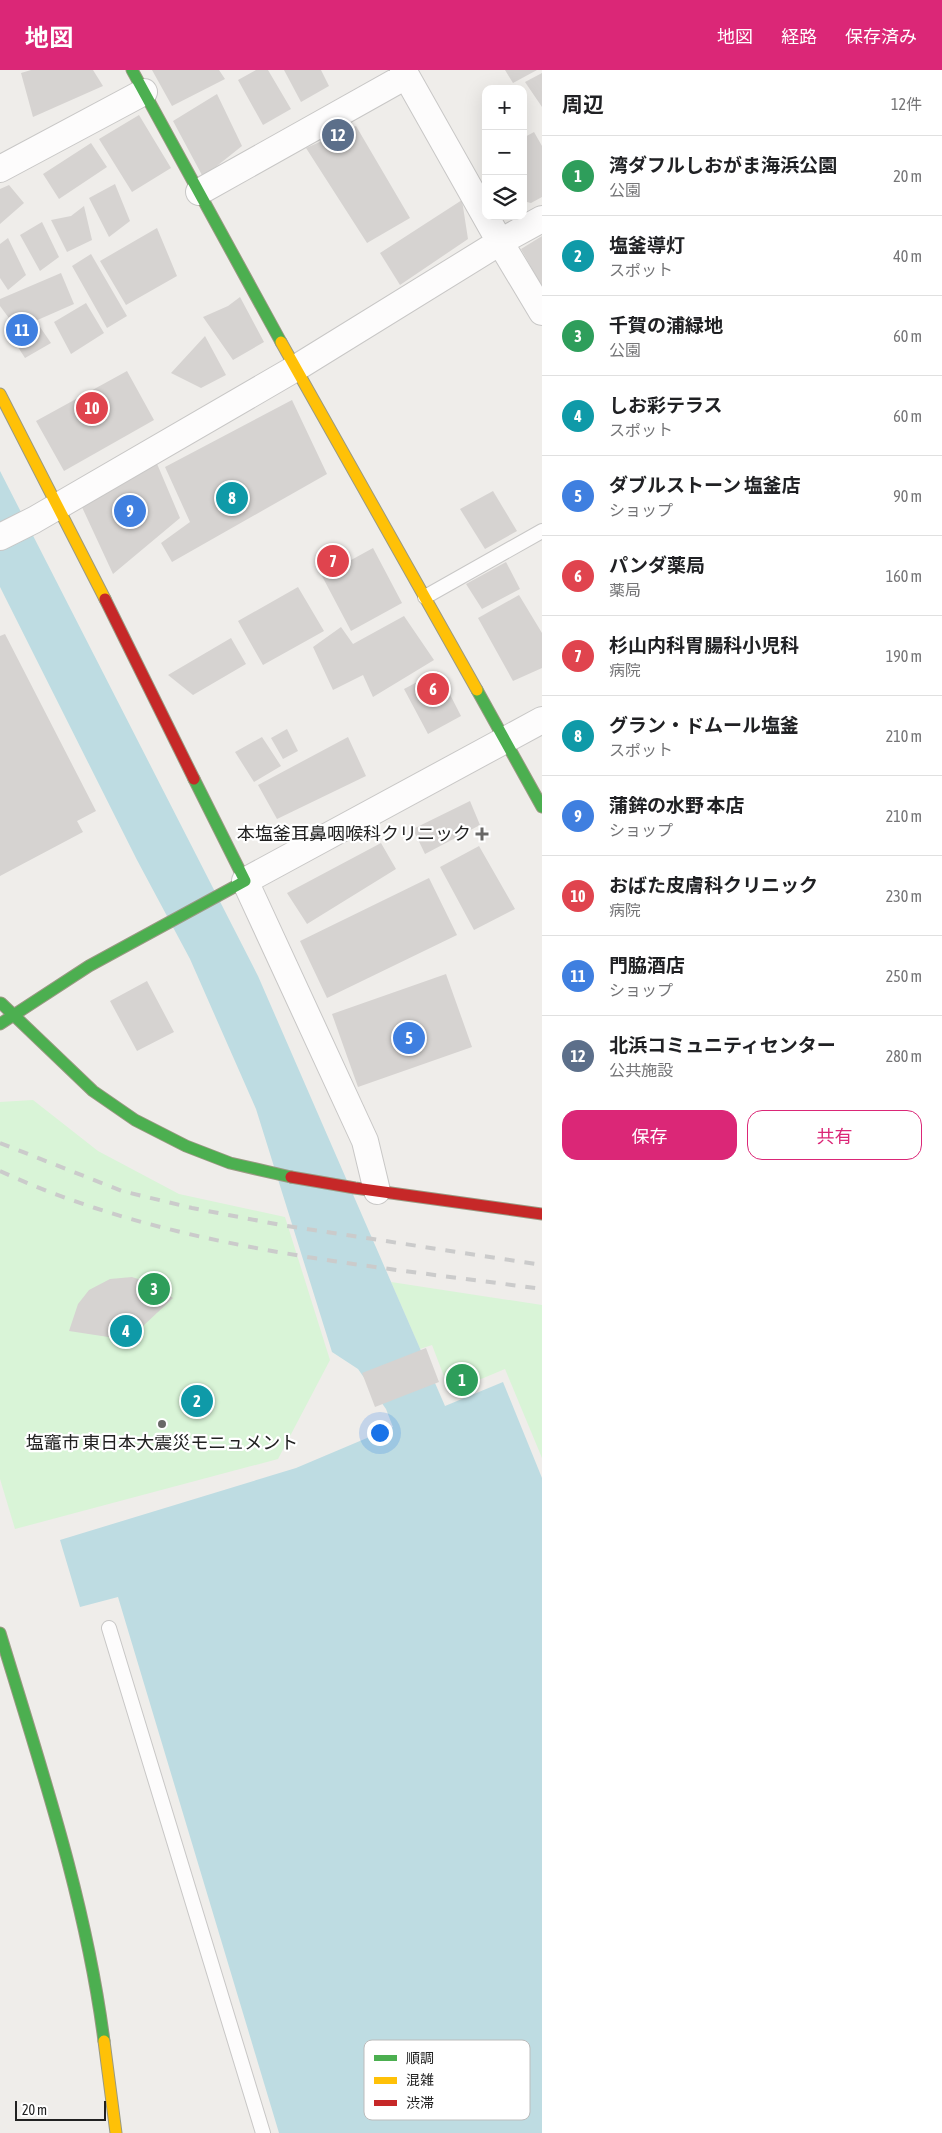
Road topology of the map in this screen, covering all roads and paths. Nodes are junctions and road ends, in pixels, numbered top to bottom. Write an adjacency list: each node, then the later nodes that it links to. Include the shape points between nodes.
1 (404, 73): 4 (street); 6 (street)
2 (138, 81): 3 (street); 4 (street)
3 (0, 169)
4 (199, 192): 8 (street)
5 (542, 219): 6 (street)
6 (500, 242): 7 (street); 8 (street)
7 (542, 312)
8 (296, 368): 10 (street); 13 (street)
9 (0, 394): 10 (street)
10 (58, 504): 12 (street); 17 (street)
11 (542, 531): 13 (lane)
12 (0, 537)
13 (425, 597): 15 (street)
14 (542, 720): 15 (street)
15 (506, 740): 16 (street); 17 (street)
16 (542, 807)
17 (245, 881): 19 (street, via 62,981); 21 (street, via 365,1141)
18 (0, 1002): 19 (street)
19 (14, 1014): 20 (street); 21 (street, via 93,1091 135,1120 186,1146 230,1163)
20 (0, 1024)
21 (366, 1190): 22 (street)
22 (542, 1214)
23 (109, 1628): 26 (lane)
24 (0, 1633): 25 (street, via 71,1870 97,1985)
25 (116, 2133)
26 (264, 2133)

